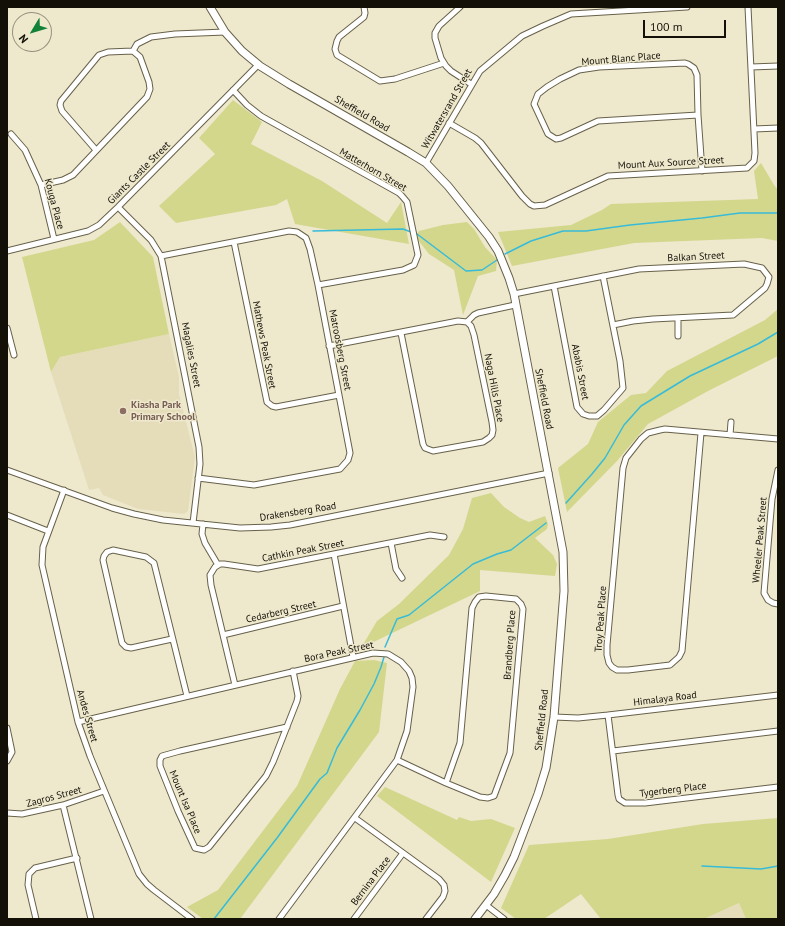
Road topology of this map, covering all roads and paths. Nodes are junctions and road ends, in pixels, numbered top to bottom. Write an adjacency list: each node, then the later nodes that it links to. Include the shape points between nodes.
1 (210, 7): 7 (street, Sheffield Road)
2 (364, 7): 9 (street, via 362,19 339,37 335,49 337,55 380,81 395,80)
3 (460, 7): 9 (street, via 435,33 438,50)
4 (687, 7): 6 (street, Witwatersrand Street)
5 (748, 7): 12 (street, Mount Aux Source Street)
6 (665, 8): 13 (street, Witwatersrand Street, via 585,12 566,16 522,36 480,72)
7 (225, 32): 8 (street, via 151,38 137,44); 10 (street, Sheffield Road)
8 (133, 51): 20 (street, via 140,57 150,86 149,93); 20 (street, via 99,55 60,101 62,111)
9 (444, 63): 13 (street, via 451,71)
10 (258, 65): 14 (street, Giants Castle Street); 21 (street, Sheffield Road)
11 (778, 66): 12 (street)
12 (751, 67): 18 (street, Mount Aux Source Street)
13 (471, 84): 16 (street, Witwatersrand Street)
14 (233, 90): 24 (street, Giants Castle Street); 30 (street, Matterhorn Street, via 261,116 399,193 407,202 418,256 414,265 403,270)
15 (698, 115): 15 (street, Mount Blanc Place, via 696,75 694,68 685,63 579,70 547,87 538,94 534,104 548,134 554,139 598,122); 22 (street, Mount Blanc Place)
16 (449, 123): 21 (street, Witwatersrand Street); 22 (street, Mount Aux Source Street, via 475,138 522,196 534,206 546,205 608,176)
17 (778, 128): 18 (street)
18 (754, 129): 22 (street, Mount Aux Source Street, via 754,161 749,167)
19 (11, 134): 23 (street, Kouga Place, via 25,150)
20 (96, 150): 23 (street, via 73,175)
21 (426, 164): 32 (street, Sheffield Road, via 448,186 489,237 504,264)
22 (702, 171)
23 (41, 185): 25 (street, Kouga Place)
24 (118, 207): 25 (street, Giants Castle Street, via 88,232); 28 (street, Magalies Street, via 151,240)
25 (54, 239): 27 (street, Giants Castle Street)
26 (234, 242): 28 (street, Matroosberg Street); 30 (street, Matroosberg Street, via 289,231 302,234 310,249); 42 (street, Mathews Peak Street, via 267,402 276,407)
27 (7, 251)
28 (161, 256): 50 (street, Magalies Street, via 199,447)
29 (603, 276): 31 (street, Balkan Street); 34 (street, Balkan Street, via 639,269 744,264 762,268 768,274 765,288 733,315); 36 (street, Ababis Street)
30 (318, 285): 40 (street, Matroosberg Street)
31 (554, 286): 32 (street, Balkan Street); 36 (street, Ababis Street, via 575,400 583,414 588,416 597,416 623,388)
32 (514, 294): 33 (street, Sheffield Road)
33 (515, 305): 35 (street, via 478,313); 49 (street, Sheffield Road)
34 (678, 318): 36 (street, Balkan Street, via 633,321); 39 (street)
35 (467, 322): 38 (street, via 458,321); 38 (street, Naga Hills Place, via 474,335 492,422 492,435 483,442 433,451 426,449 423,444)
36 (613, 326)
37 (7, 328): 41 (street)
38 (401, 333): 40 (street)
39 (678, 336)
40 (329, 346): 42 (street, Matroosberg Street)
41 (14, 356)
42 (339, 395): 50 (street, Matroosberg Street, via 350,453 348,460 340,469 254,485)
43 (731, 422): 45 (street)
44 (701, 432): 44 (street, Troy Peak Place, via 651,431 626,458 607,645 609,663 617,670 670,665 682,651); 45 (street, Troy Peak Place)
45 (730, 435): 46 (street, Troy Peak Place)
46 (778, 439)
47 (7, 470): 51 (street, Drakensberg Road)
48 (778, 470): 61 (street, Wheeler Peak Street, via 772,499 764,593 770,601)
49 (549, 473): 54 (street, Drakensberg Road, via 290,525 240,528); 71 (street, Sheffield Road, via 563,552 565,579)
50 (198, 478): 53 (street, Magalies Street)
51 (64, 490): 53 (street, Drakensberg Road, via 134,514); 55 (street, Andes Street)
52 (7, 516): 55 (street)
53 (193, 523): 54 (street, Drakensberg Road)
54 (203, 524): 59 (street, via 202,534 205,543)
55 (48, 531): 72 (street, Andes Street, via 43,553 43,571)
56 (444, 537): 57 (street, Cathkin Peak Street, via 430,535)
57 (391, 543): 58 (street, Cathkin Peak Street); 60 (street, via 396,569)
58 (334, 554): 59 (street, Cathkin Peak Street, via 258,569 224,564); 62 (street)
59 (218, 566): 63 (street, via 213,569 210,577)
60 (402, 578)
61 (778, 604)
62 (343, 606): 63 (street, Cedarberg Street); 65 (street)
63 (223, 635): 67 (street)
64 (172, 639): 64 (street, via 154,564 146,557 113,550 107,552 103,560 123,644 131,648); 69 (street)
65 (353, 657): 66 (street, Bora Peak Street); 77 (street, Bora Peak Street, via 373,653 388,654 409,671 413,687 408,725)
66 (293, 671): 67 (street, Bora Peak Street); 73 (street, Mount Isa Place, via 298,696)
67 (235, 685): 69 (street, Bora Peak Street)
68 (778, 695): 70 (street, Himalaya Road)
69 (187, 696): 72 (street, Bora Peak Street)
70 (608, 715): 71 (street, Himalaya Road); 76 (street, Tygerberg Place)
71 (554, 717): 87 (street, Sheffield Road, via 546,768 538,794 508,869)
72 (78, 722): 81 (street, Andes Street)
73 (287, 727): 73 (street, Mount Isa Place, via 266,776 210,847 204,850 197,849 161,769 161,758 180,751)
74 (7, 728): 78 (street, via 12,752)
75 (778, 731): 76 (street)
76 (613, 751): 80 (street, Tygerberg Place, via 618,795 621,801 628,804)
77 (397, 760): 79 (street, Brandberg Place); 84 (street, Bora Peak Street)
78 (7, 761)
79 (446, 783): 79 (street, Brandberg Place, via 480,797 494,796 510,753 523,608 516,599 486,596 479,597 474,602 460,744)
80 (778, 787)
81 (104, 791): 82 (street, Zagros Street); 90 (street, Andes Street, via 143,879)
82 (63, 805): 83 (street, Zagros Street, via 22,814); 86 (street)
83 (7, 813)
84 (355, 818): 85 (street, Bernina Place); 91 (street, Bora Peak Street)
85 (403, 853): 92 (street, Bernina Place); 93 (street, Bernina Place, via 439,879 444,886 443,896)
86 (76, 858): 88 (street, via 35,868 28,874); 89 (street)
87 (486, 905): 94 (street, Sheffield Road); 95 (street)
88 (36, 919)
89 (91, 919)
90 (192, 919)
91 (279, 919)
92 (354, 919)
93 (426, 919)
94 (475, 919)
95 (504, 919)

